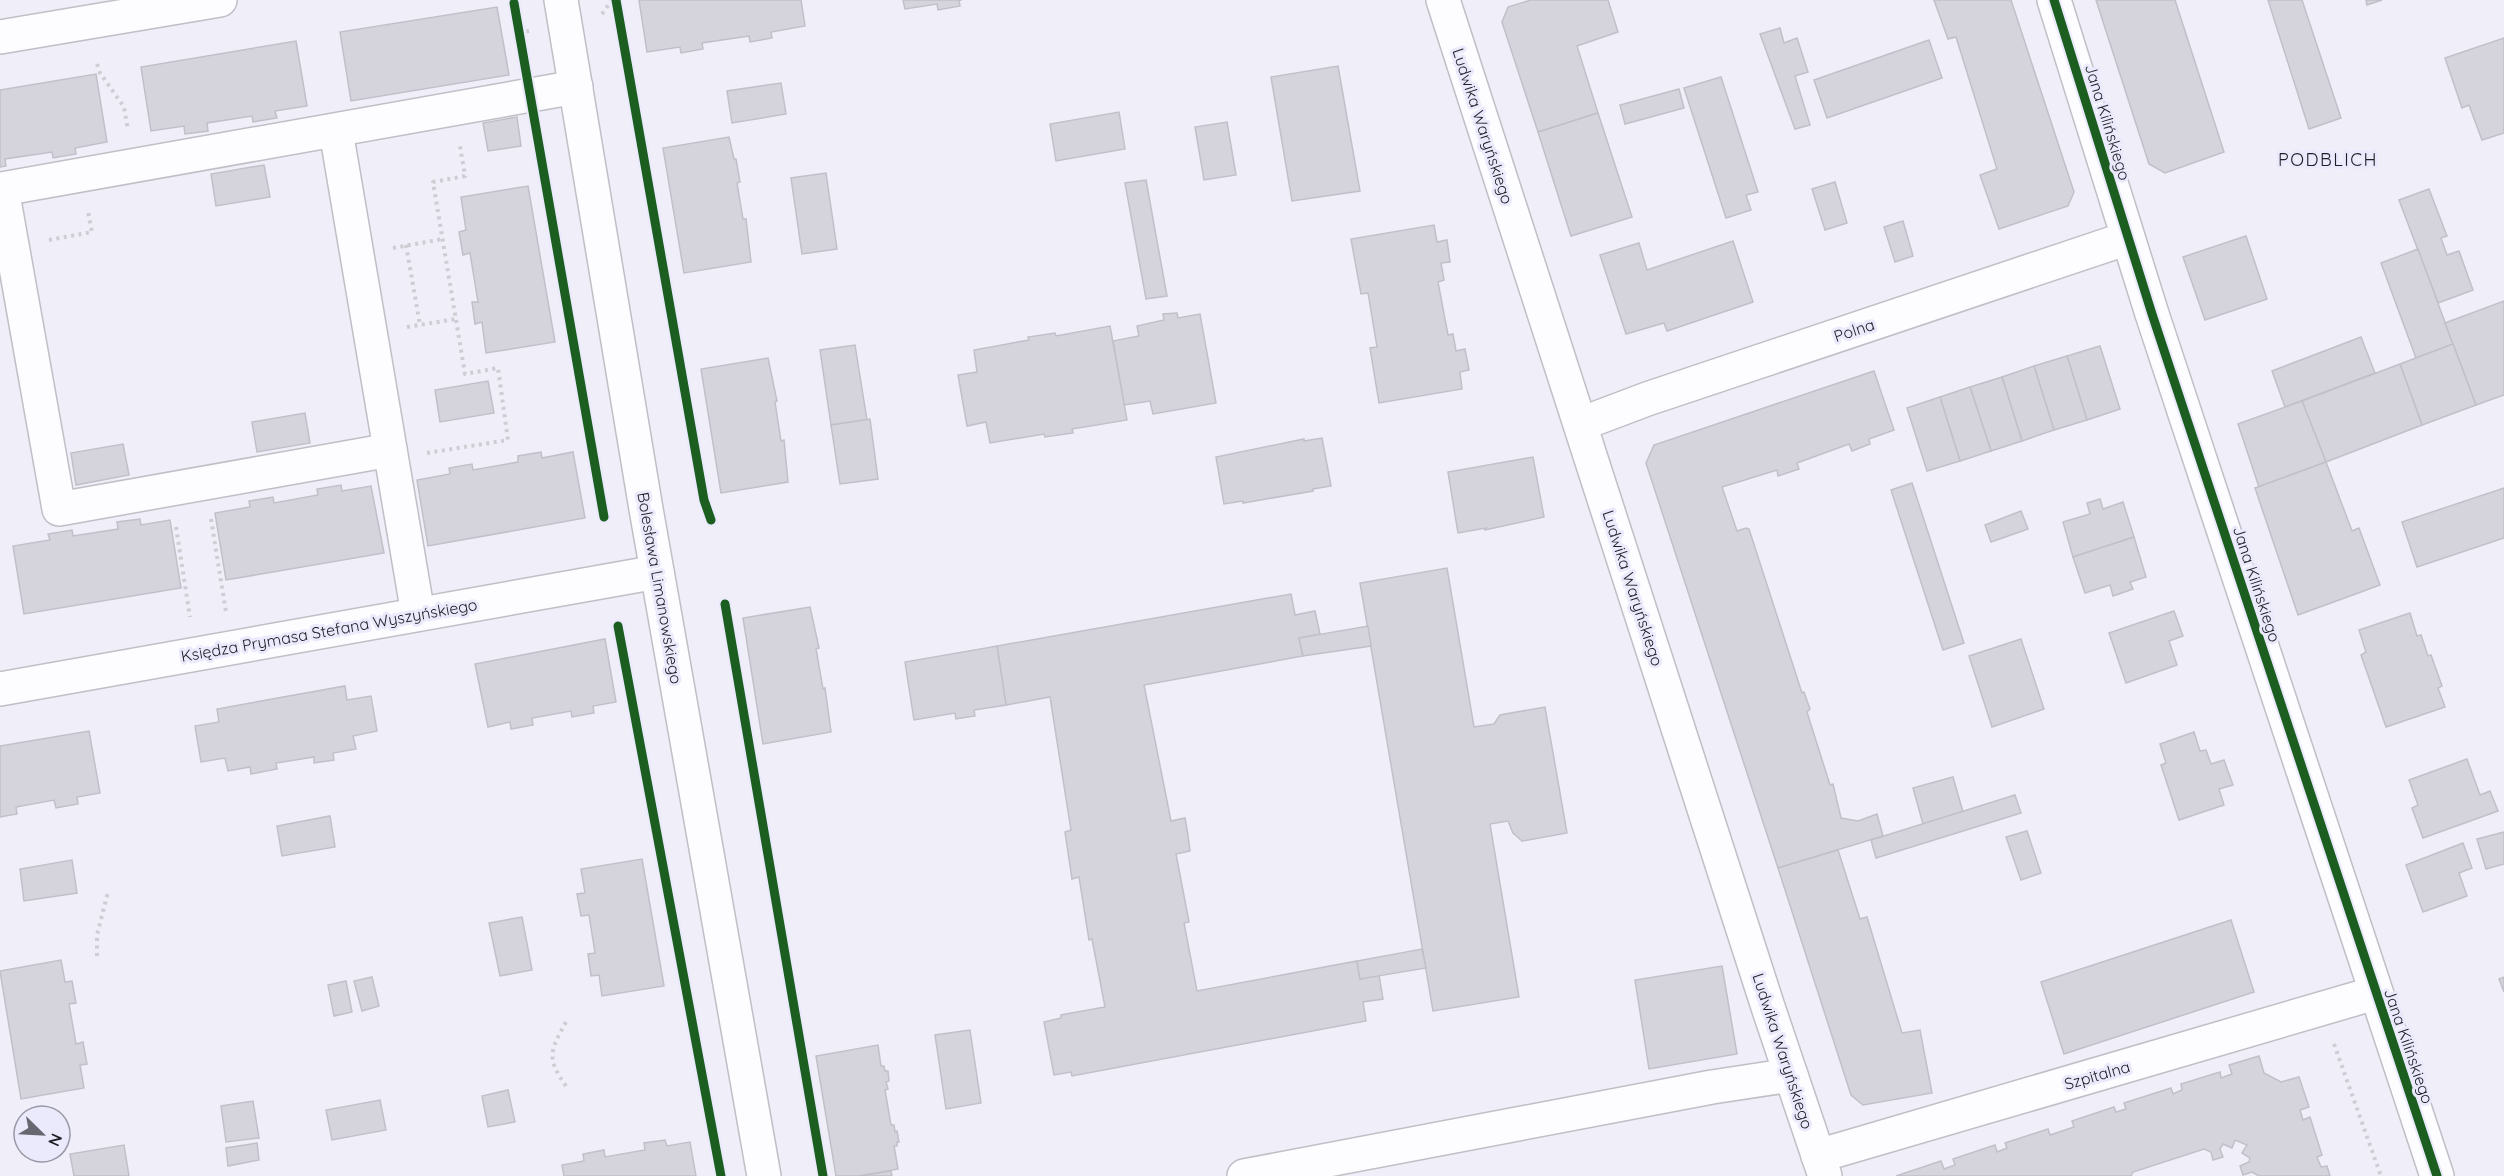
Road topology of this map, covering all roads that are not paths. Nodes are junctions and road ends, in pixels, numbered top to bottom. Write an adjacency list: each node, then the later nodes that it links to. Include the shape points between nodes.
1 (220, 0): 5 (street)
2 (561, 0): 6 (street, Bolesława Limanowskiego)
3 (2054, 0): 8 (street, Jana Kilińskiego)
4 (1448, 2): 9 (street, Ludwika Waryńskiego)
5 (0, 37)
6 (576, 87): 7 (street); 11 (street, Bolesława Limanowskiego)
7 (336, 131): 10 (street); 10 (street, via 2,189 59,509)
8 (2128, 238): 9 (street, Polna); 14 (street, Jana Kilińskiego)
9 (1581, 424): 15 (street, Ludwika Waryńskiego)
10 (391, 455): 12 (street)
11 (657, 572): 12 (street, Księdza Prymasa Stefana Wyszyńskiego); 17 (street, Bolesława Limanowskiego)
12 (418, 614): 13 (street, Księdza Prymasa Stefana Wyszyńskiego)
13 (0, 689)
14 (2375, 993): 16 (street, Szpitalna); 19 (street, Jana Kilińskiego)
15 (1791, 1075): 16 (street, Ludwika Waryńskiego); 18 (street)
16 (1822, 1166)
17 (764, 1176)
18 (1244, 1176)
19 (2437, 1176)

